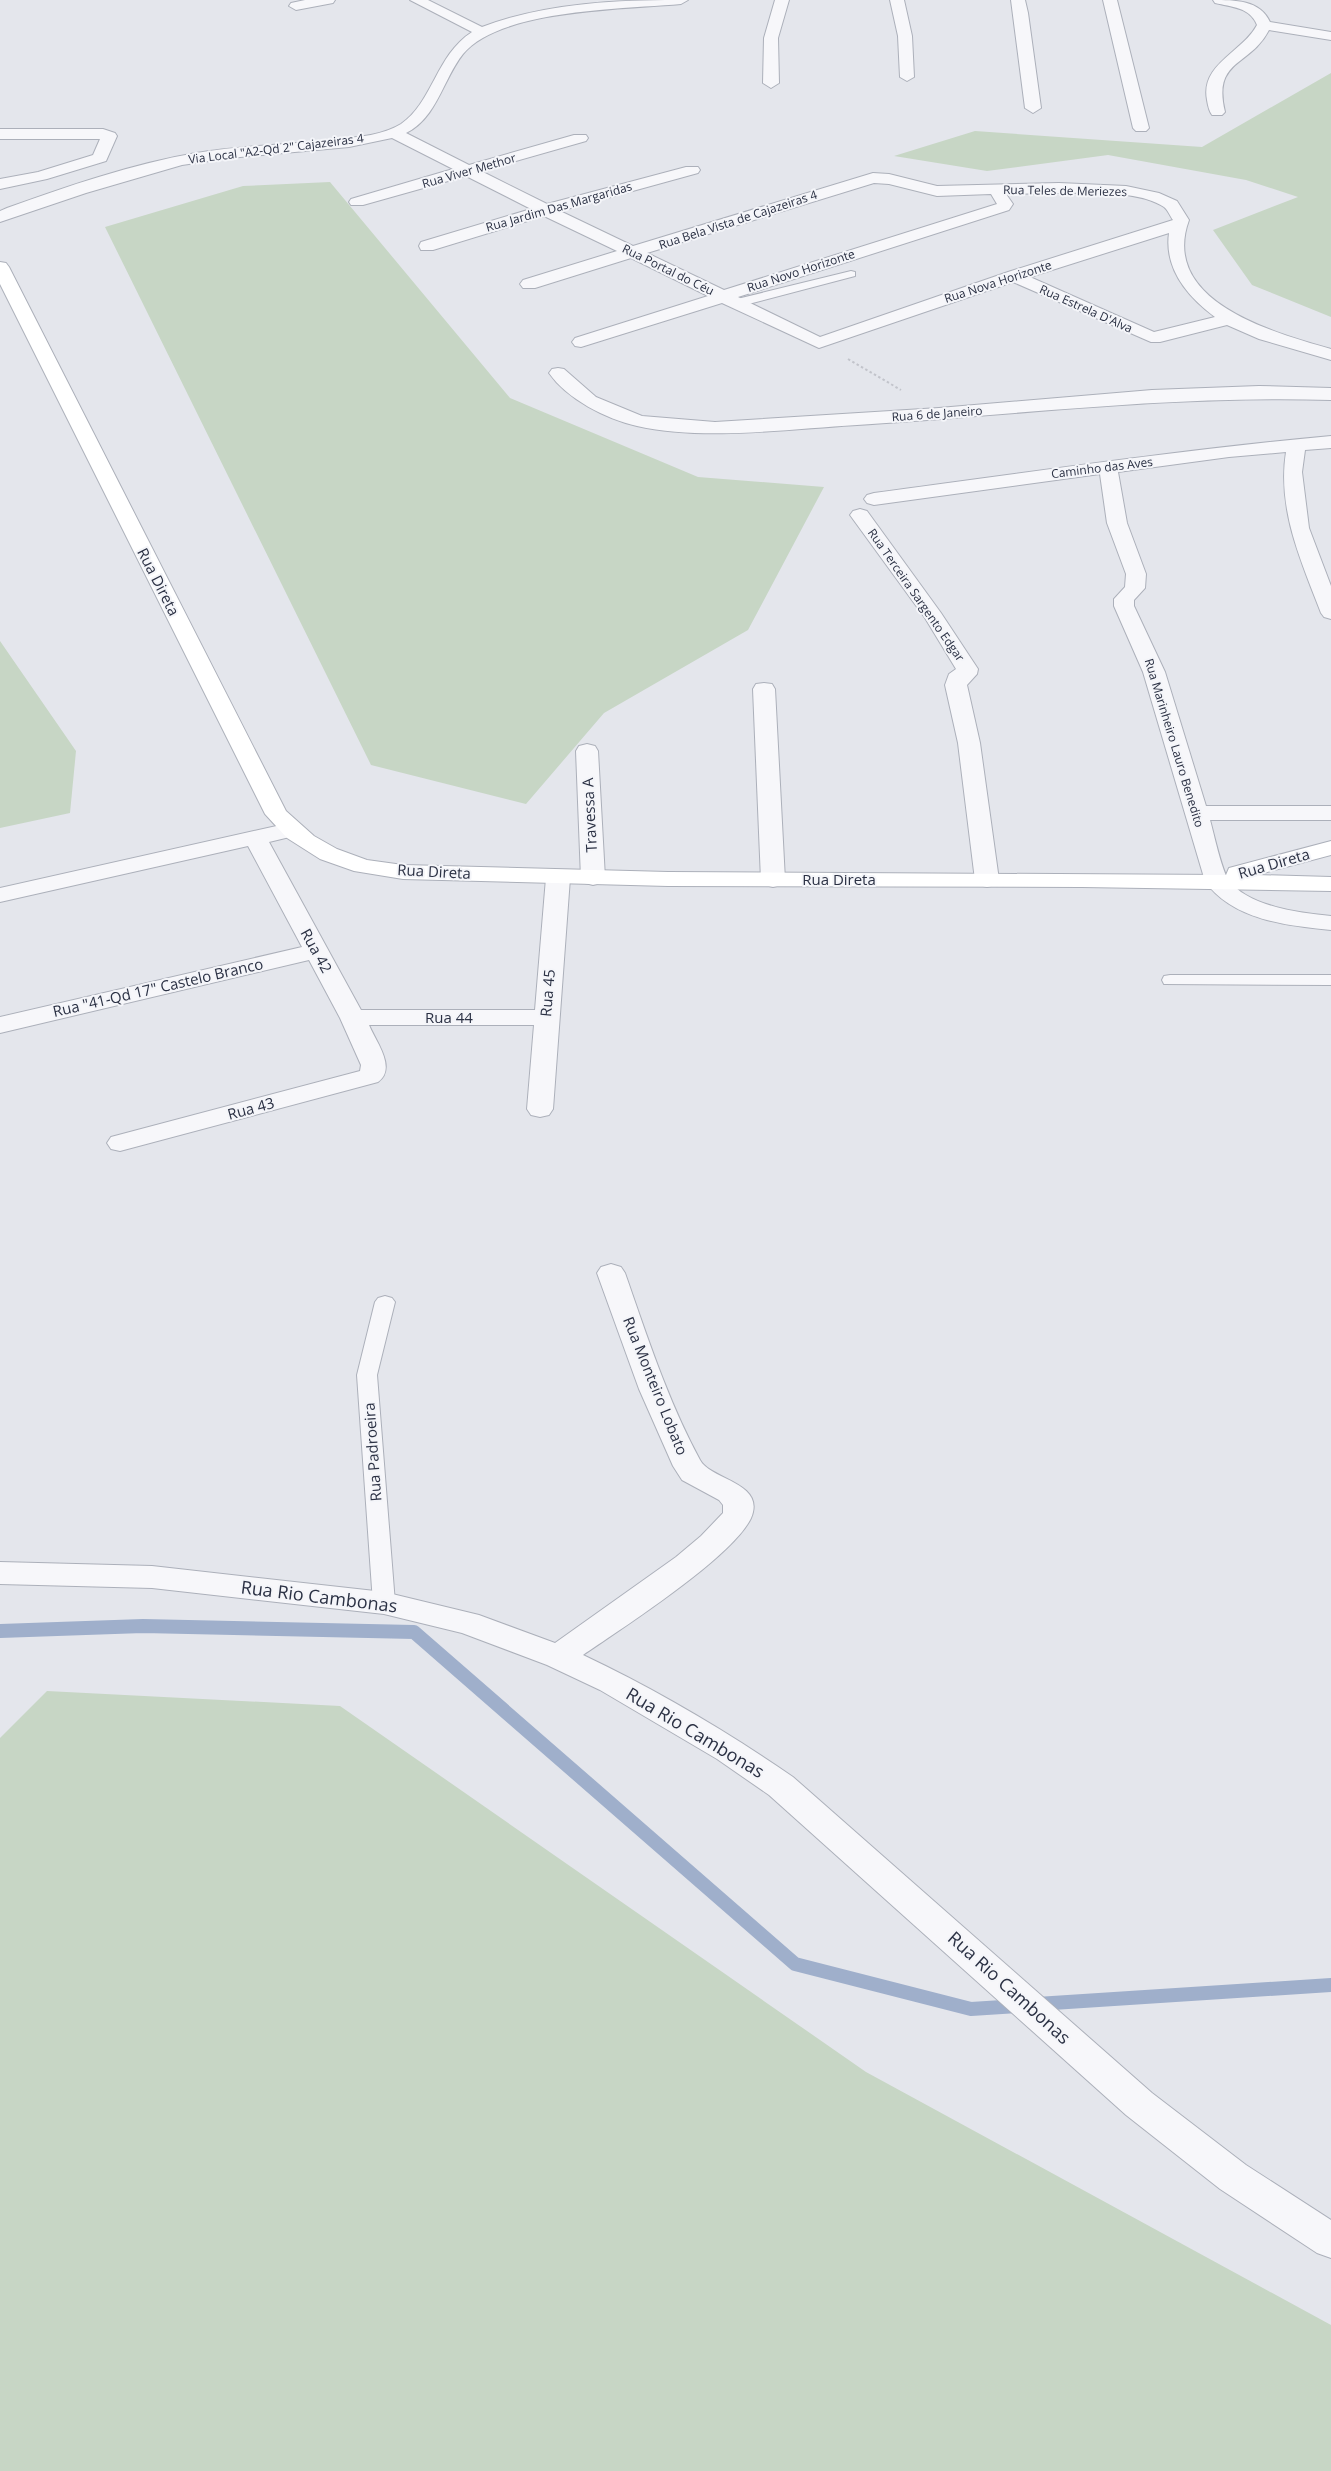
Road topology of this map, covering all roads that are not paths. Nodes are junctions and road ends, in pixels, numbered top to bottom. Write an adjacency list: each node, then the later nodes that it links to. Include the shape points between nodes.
1 (328, 0): 9 (street)
2 (417, 0): 11 (street)
3 (681, 0): 11 (street, via 543,15 509,21)
4 (782, 0): 14 (street, via 771,38)
5 (897, 0): 13 (street, via 905,36)
6 (1018, 0): 15 (street)
7 (1110, 0): 17 (street)
8 (1220, 0): 10 (street, via 1248,7 1258,13)
9 (296, 6)
10 (1264, 25): 12 (street); 16 (street, via 1255,41 1230,62 1214,82)
11 (480, 31): 18 (street, Via Local "A2-Qd 2" Cajazeiras 4, via 456,52 435,92 415,118 406,128)
12 (1331, 36)
13 (907, 77)
14 (771, 83)
15 (1034, 108)
16 (1217, 112)
17 (1141, 128)
18 (394, 132): 22 (street, Rua Portal do Céu); 28 (street, Via Local "A2-Qd 2" Cajazeiras 4, via 355,141 187,159 59,196)
19 (0, 134): 24 (street, via 109,136 100,158 41,176)
20 (580, 138): 22 (street, Rua Viver Methor)
21 (692, 170): 27 (street, Rua Jardim Das Margaridas)
22 (468, 172): 26 (street, Rua Viver Methor); 27 (street, Rua Portal do Céu)
23 (862, 181): 25 (street, Rua Teles de Meriezes, via 892,179 918,189 937,191); 31 (street, Rua Bela Vista de Cajazeiras 4)
24 (0, 184)
25 (996, 190): 29 (street, Rua Teles de Meriezes, via 1116,190 1145,194 1171,204 1181,220); 36 (street, Rua Novo Horizonte, via 1005,204 1003,207)
26 (357, 202)
27 (544, 210): 30 (street, Rua Jardim Das Margaridas); 31 (street, Rua Portal do Céu)
28 (0, 217)
29 (1179, 225): 34 (street, Rua Nova Horizonte); 37 (street, via 1175,250 1184,277 1207,304)
30 (427, 246)
31 (633, 253): 35 (street, Rua Bela Vista de Cajazeiras 4); 36 (street, Rua Portal do Céu)
32 (1, 269): 52 (street, Rua Direta, via 269,801)
33 (850, 274): 36 (lane)
34 (1014, 276): 37 (street, Rua Estrela D'Alva, via 1151,337); 39 (street, Rua Nova Horizonte)
35 (529, 284)
36 (730, 300): 38 (street, Rua Novo Horizonte); 39 (street, Rua Portal do Céu)
37 (1228, 319): 40 (street)
38 (581, 342)
39 (819, 344)
40 (1330, 355)
41 (558, 373): 42 (street, Rua 6 de Janeiro, via 589,401 639,421 733,427 1161,395)
42 (1331, 394)
43 (1331, 442): 44 (street, Caminho das Aves)
44 (1296, 445): 45 (street, Caminho das Aves); 47 (street, via 1292,472 1299,528)
45 (1108, 467): 46 (street, Caminho das Aves); 50 (street, Rua Marinheiro Lauro Benedito, via 1117,523 1136,574 1135,588 1124,599 1124,606 1154,672)
46 (867, 507): 58 (street, Rua Terceira Sargento Edgar, via 967,669 966,674 957,679 956,685 969,743)
47 (1331, 613)
48 (764, 689): 57 (street)
49 (587, 751): 56 (street, Travessa A)
50 (1196, 813): 51 (street); 59 (street, Rua Marinheiro Lauro Benedito)
51 (1331, 813)
52 (290, 830): 53 (street); 55 (street, Rua Direta, via 316,848 367,868)
53 (255, 838): 61 (street); 63 (street, Rua 42)
54 (1331, 848): 59 (street, Rua Direta)
55 (558, 878): 56 (street, Rua Direta); 66 (street, Rua 45)
56 (593, 878): 57 (street, Rua Direta)
57 (773, 880): 58 (street, Rua Direta)
58 (987, 880): 59 (street, Rua Direta)
59 (1217, 881): 60 (street, Rua Direta); 62 (street, via 1235,898 1266,913)
60 (1331, 884)
61 (0, 895)
62 (1331, 923)
63 (315, 951): 67 (street, Rua 42); 68 (street, Rua "41-Qd 17" Castelo Branco)
64 (1170, 980): 65 (lane)
65 (1331, 980)
66 (546, 1017): 67 (street, Rua 44); 70 (street, Rua 45)
67 (353, 1018): 69 (street, Rua 42)
68 (0, 1025)
69 (374, 1065): 71 (street, Rua 43, via 369,1078)
70 (540, 1109)
71 (120, 1143)
72 (610, 1273): 76 (street, Rua Monteiro Lobato, via 656,1397 684,1458 693,1473 734,1496 738,1515 694,1559)
73 (385, 1302): 75 (lane, Rua Padroeira, via 367,1375)
74 (0, 1572): 75 (street, Rua Rio Cambonas, via 152,1577)
75 (384, 1603): 76 (street, Rua Rio Cambonas, via 468,1623)
76 (558, 1657): 77 (street, Rua Rio Cambonas, via 673,1716 781,1786 1139,2104 1233,2177)
77 (1331, 2241)

